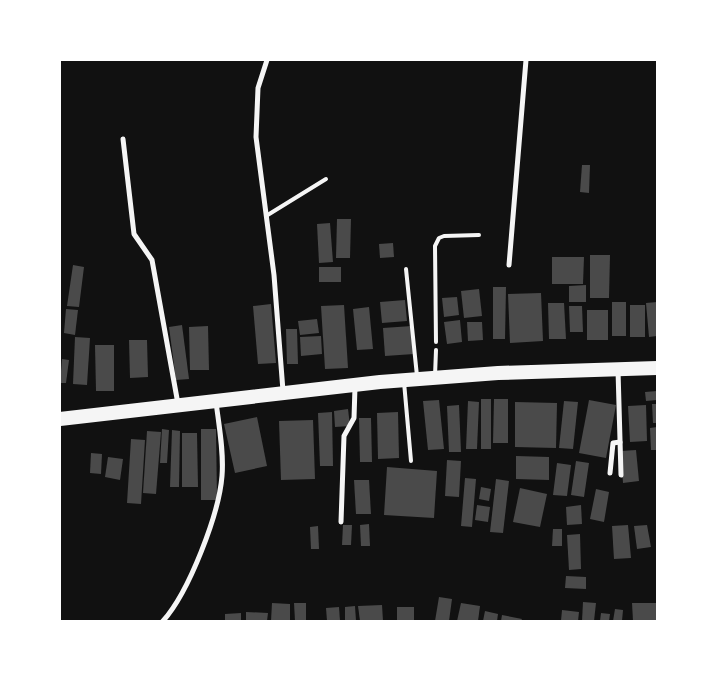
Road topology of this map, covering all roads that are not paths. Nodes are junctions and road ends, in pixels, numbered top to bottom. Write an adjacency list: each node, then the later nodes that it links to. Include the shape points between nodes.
1 (267, 60): 5 (street, via 258,88 256,137)
2 (526, 60): 7 (street)
3 (123, 139): 18 (street, via 134,234 152,260)
4 (326, 179): 5 (lane)
5 (266, 216): 16 (street, via 279,324)
6 (479, 235): 9 (lane, via 444,236 435,246)
7 (509, 265)
8 (406, 269): 14 (lane)
9 (436, 342)
10 (436, 350): 13 (lane)
11 (657, 368): 12 (highway)
12 (618, 370): 13 (highway); 20 (street)
13 (435, 378): 14 (highway)
14 (411, 380): 15 (highway); 21 (lane)
15 (355, 384): 16 (highway); 24 (street, via 354,418 344,436)
16 (283, 392): 17 (highway)
17 (216, 400): 18 (highway); 25 (street, via 222,474 217,509 194,566)
18 (178, 404): 19 (highway)
19 (60, 419)
20 (620, 442): 22 (street, via 613,443); 23 (street)
21 (411, 462)
22 (610, 473)
23 (621, 475)
24 (341, 522)
25 (165, 620)

